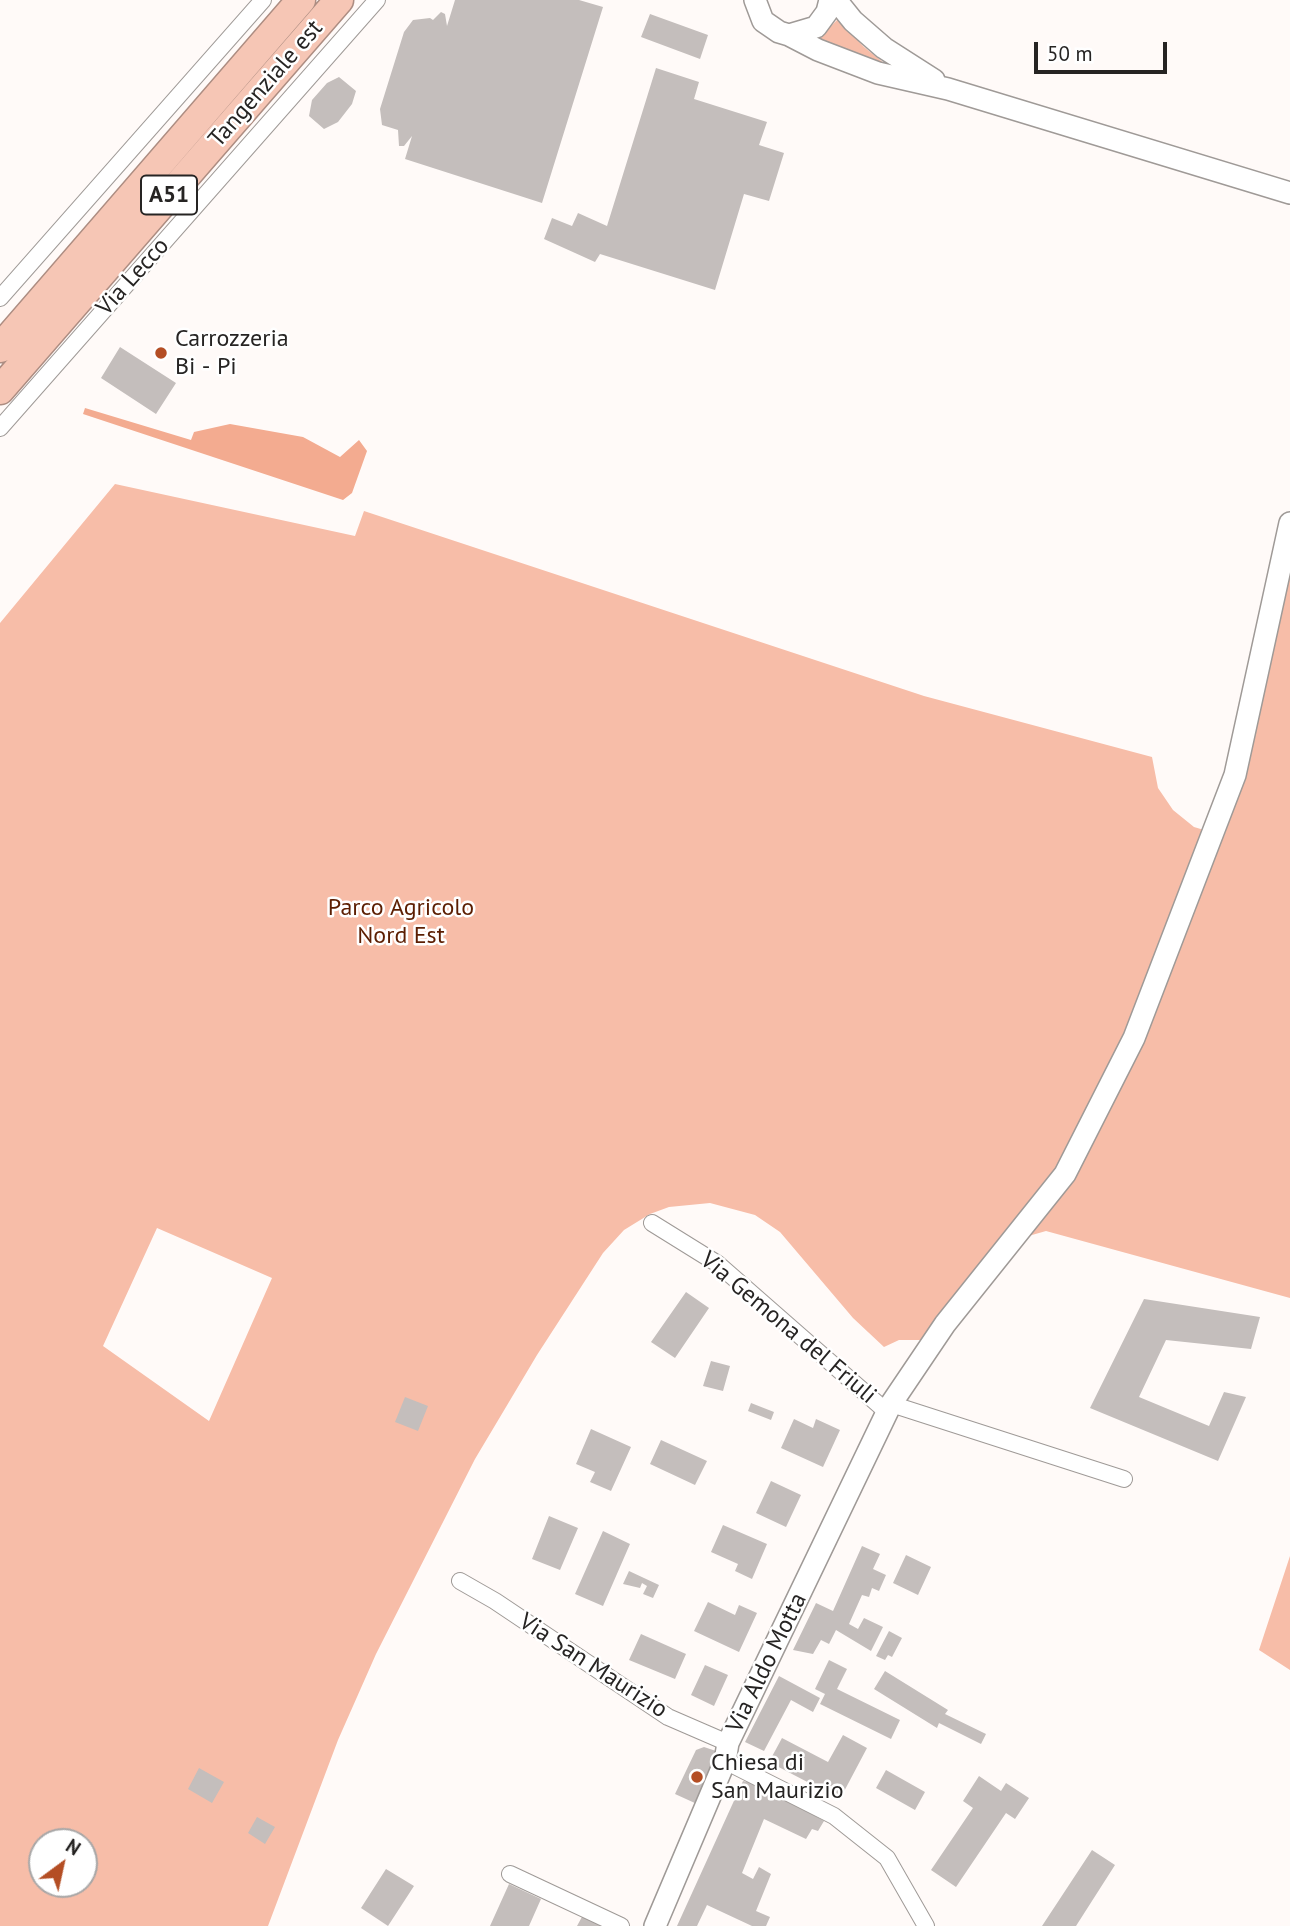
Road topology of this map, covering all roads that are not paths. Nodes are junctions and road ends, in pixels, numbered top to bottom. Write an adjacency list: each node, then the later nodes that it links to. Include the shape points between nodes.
1 (263, 0): 11 (street)
2 (301, 0): 12 (highway, Tangenziale est / A51)
3 (339, 0): 13 (highway, Tangenziale est / A51)
4 (377, 0): 14 (street, Via Lecco)
5 (830, 0): 8 (street, via 816,27)
6 (836, 0): 9 (street, via 884,48)
7 (754, 1): 8 (street, via 763,20)
8 (789, 35): 9 (street, via 878,73)
9 (948, 89): 10 (street)
10 (1289, 192)
11 (0, 298)
12 (0, 348)
13 (0, 390)
14 (0, 428)
15 (1290, 523): 17 (street, Via Aldo Motta, via 1235,775 1134,1038 1065,1174 945,1324)
16 (652, 1223): 17 (street, Via Gemona del Friuli, via 718,1264)
17 (889, 1408): 18 (street); 20 (street, Via Aldo Motta)
18 (1124, 1479)
19 (460, 1581): 20 (street, Via San Maurizio)
20 (727, 1752): 22 (street, Via San Maurizio, via 834,1815 887,1858); 24 (street, Via Aldo Motta)
21 (510, 1874): 23 (street)
22 (923, 1922)
23 (621, 1926)
24 (655, 1926)

